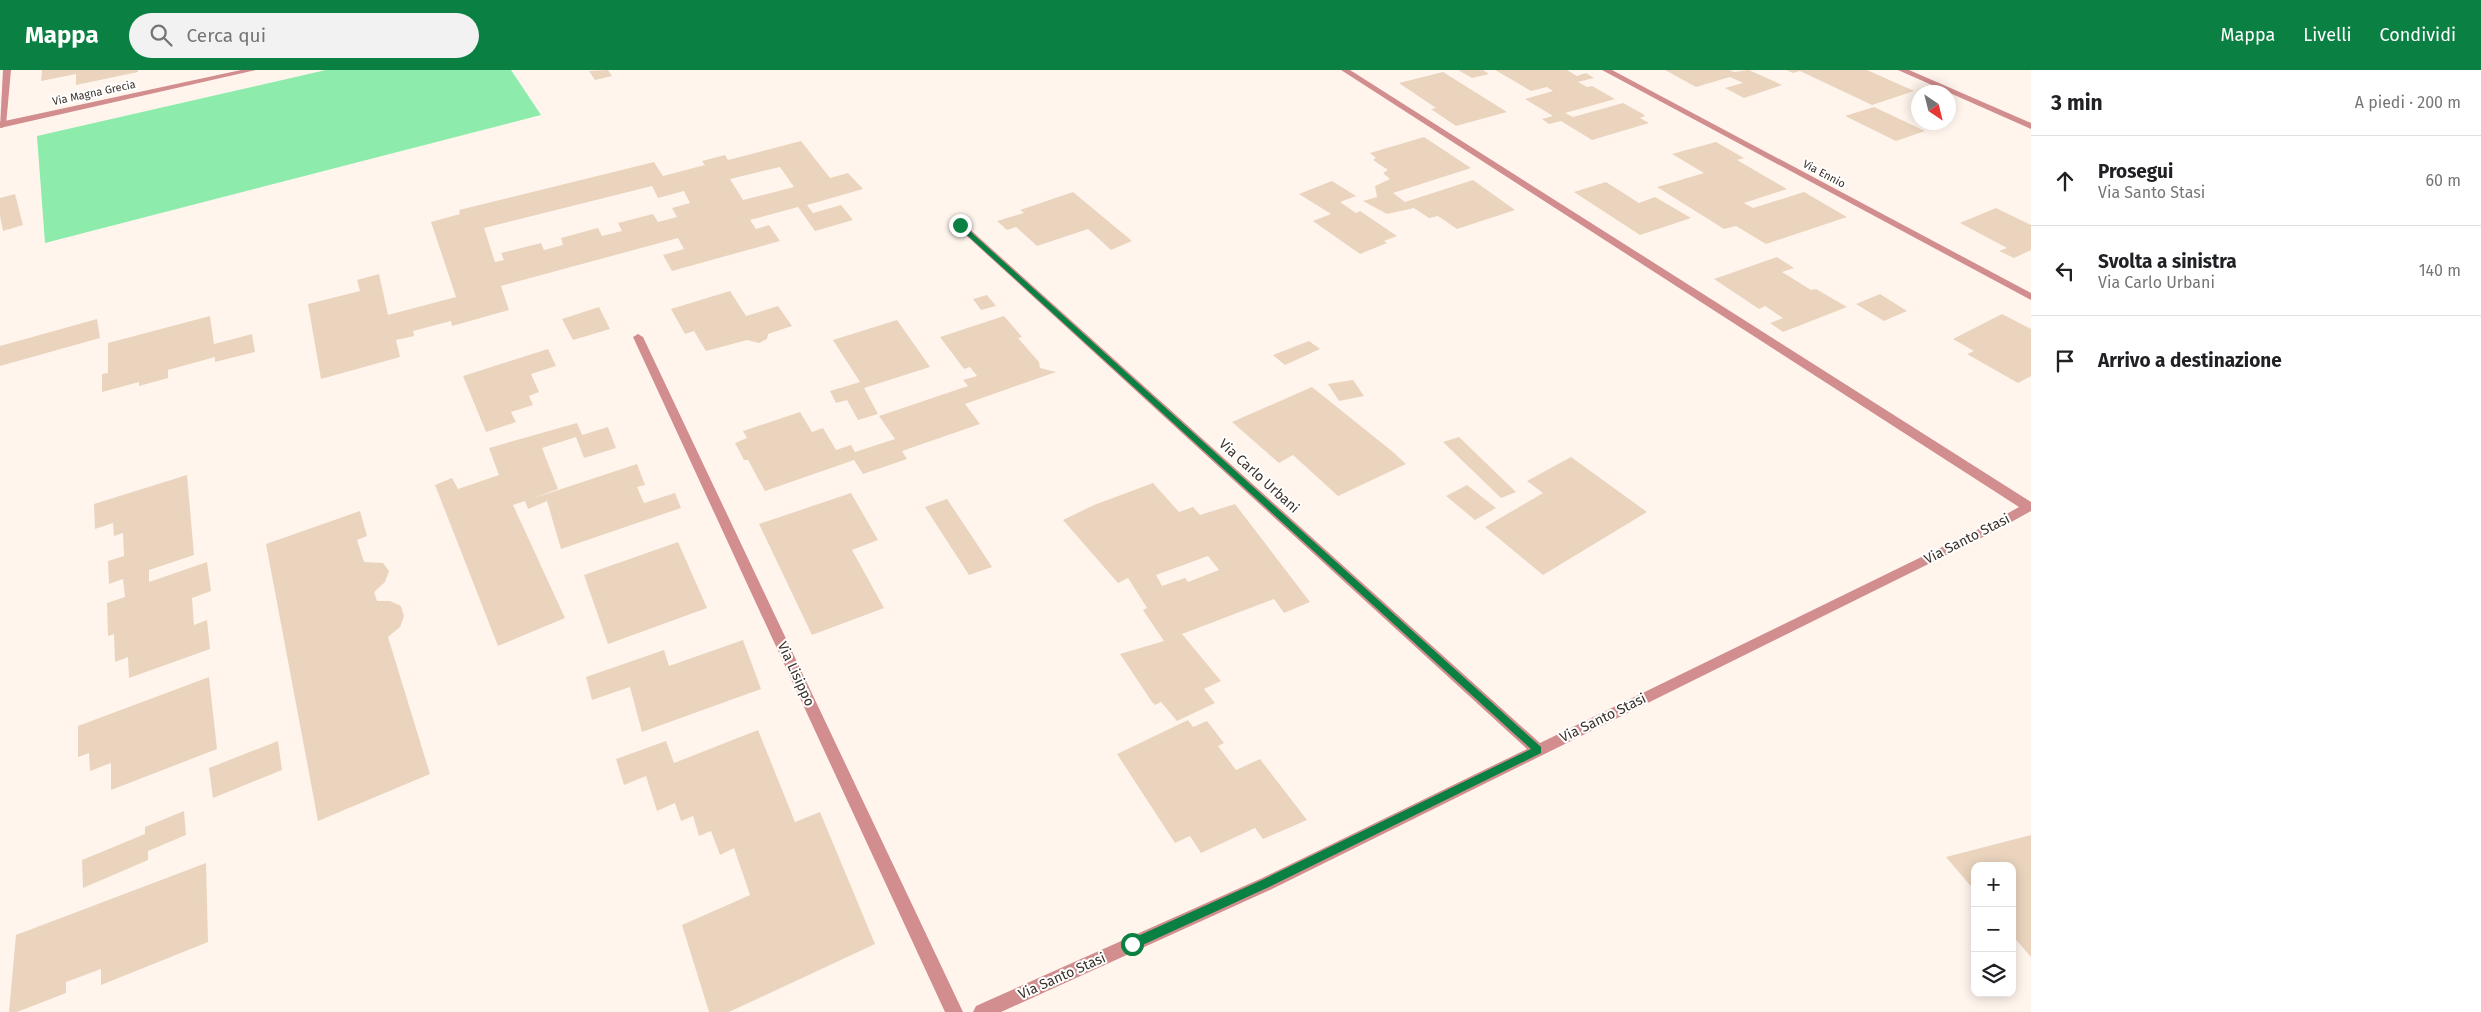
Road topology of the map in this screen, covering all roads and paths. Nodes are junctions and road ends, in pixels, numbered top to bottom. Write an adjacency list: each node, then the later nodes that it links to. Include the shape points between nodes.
1 (6, 70): 6 (street)
2 (252, 70): 6 (street, Via Magna Grecia)
3 (1345, 70): 11 (street)
4 (1606, 70): 9 (street, Via Ennio)
5 (1902, 70): 7 (street)
6 (1, 125)
7 (2031, 126)
8 (960, 225): 12 (street, Via Carlo Urbani)
9 (2031, 297)
10 (638, 336): 13 (street, Via Lisippo)
11 (2030, 507): 12 (street, Via Santo Stasi)
12 (1538, 750): 14 (street, Via Santo Stasi, via 1266,884)
13 (954, 1012)
14 (982, 1012)

